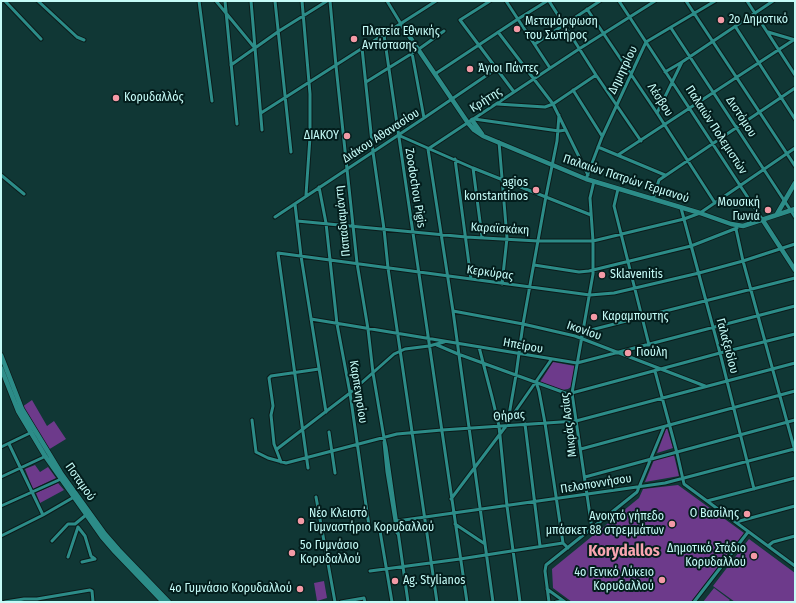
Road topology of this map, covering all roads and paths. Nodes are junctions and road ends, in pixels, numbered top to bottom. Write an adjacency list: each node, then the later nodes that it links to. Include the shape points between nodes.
1 (5, 1): 41 (street)
2 (199, 1): 79 (street)
3 (216, 1): 25 (street)
4 (225, 1): 25 (street)
5 (251, 1): 48 (street)
6 (275, 1): 35 (street)
7 (302, 1): 28 (street)
8 (329, 1): 28 (street); 58 (street, Παπαδιαμάντη)
9 (387, 1): 31 (street, Παλαιών Πατρών Γερμανού)
10 (436, 1): 31 (street)
11 (490, 1): 47 (street, via 460,20)
12 (506, 1): 30 (street)
13 (548, 1): 30 (street); 32 (street)
14 (600, 1): 24 (street)
15 (619, 1): 29 (street, Παλαιών Πολεμιστών)
16 (646, 1): 23 (street)
17 (655, 1): 23 (street, Κρήτης)
18 (686, 1): 27 (street)
19 (715, 1): 27 (street, Δημητρίου)
20 (747, 1): 26 (street)
21 (774, 1): 26 (street)
22 (40, 2): 42 (street, via 77,37)
23 (648, 5): 29 (street, Κρήτης)
24 (588, 9): 32 (street); 39 (street, Λέσβου)
25 (226, 12): 48 (street); 57 (street)
26 (755, 13): 33 (street); 38 (street)
27 (694, 14): 34 (street, Δημητρίου); 44 (street)
28 (303, 15): 35 (street); 70 (street)
29 (630, 17): 39 (street, Κρήτης); 45 (street, Παλαιών Πολεμιστών)
30 (518, 19): 37 (street); 46 (street)
31 (402, 24): 40 (street); 50 (street, Παλαιών Πατρών Γερμανού)
32 (564, 24): 46 (street); 51 (street)
33 (735, 26): 44 (street); 56 (street)
34 (671, 28): 45 (street, Δημητρίου); 54 (street, Διστόμου)
35 (279, 31): 48 (street); 76 (street)
36 (444, 31): 50 (street)
37 (498, 32): 47 (street); 68 (street)
38 (767, 32): 43 (street); 52 (street)
39 (604, 33): 51 (street, Κρήτης); 63 (street, Λέσβου)
40 (384, 35): 49 (street); 59 (street, Zoodochou Pigis)
41 (41, 39)
42 (84, 40)
43 (795, 40): 52 (street)
44 (713, 41): 54 (street); 67 (street)
45 (646, 42): 62 (street, Παλαιών Πολεμιστών); 63 (street, Δημητρίου)
46 (535, 44): 61 (street)
47 (478, 45): 60 (street); 64 (street)
48 (254, 47): 57 (street); 86 (street)
49 (362, 48): 58 (street); 69 (street)
50 (419, 49): 53 (street); 64 (street, Παλαιών Πατρών Γερμανού)
51 (579, 49): 61 (street, Κρήτης); 65 (street)
52 (779, 50): 56 (street); 66 (street)
53 (412, 53): 59 (street); 88 (street)
54 (690, 57): 55 (street); 75 (street, Διστόμου)
55 (682, 62): 62 (street); 71 (street)
56 (759, 64): 67 (street); 77 (street)
57 (231, 65): 91 (street)
58 (336, 66): 70 (street); 114 (street, Παπαδιαμάντη)
59 (388, 68): 69 (street); 97 (street, Zoodochou Pigis)
60 (496, 68): 74 (street); 78 (street, Διάκου Αθανασίου)
61 (550, 68): 68 (street, Κρήτης)
62 (666, 72): 71 (street, Παλαιών Πολεμιστών)
63 (631, 73): 82 (street, Δημητρίου); 85 (street, Λέσβου)
64 (435, 74): 78 (street, Παλαιών Πατρών Γερμανού)
65 (596, 75): 73 (street); 82 (street)
66 (795, 75)
67 (736, 77): 75 (street); 84 (street)
68 (533, 79): 74 (street, Κρήτης); 81 (street)
69 (366, 82): 106 (street)
70 (310, 83): 76 (street); 126 (street)
71 (673, 83): 83 (street, Παλαιών Πολεμιστών); 85 (street)
72 (795, 88): 77 (street)
73 (573, 90): 81 (street); 98 (street)
74 (514, 92): 80 (street, Κρήτης)
75 (714, 93): 83 (street); 93 (street, Διστόμου)
76 (286, 98): 86 (street); 105 (street)
77 (781, 98): 84 (street); 89 (street)
78 (452, 99): 88 (street, Διάκου Αθανασίου); 90 (street, Παλαιών Πατρών Γερμανού)
79 (212, 100)
80 (498, 104): 81 (street, via 542,108); 90 (street, Κρήτης)
81 (553, 104): 87 (street)
82 (616, 104): 98 (street, Δημητρίου); 99 (street)
83 (690, 109): 92 (street); 101 (street, Παλαιών Πολεμιστών)
84 (759, 112): 93 (street); 107 (street)
85 (657, 113): 92 (street, Λέσβου)
86 (261, 114): 94 (street)
87 (559, 115): 95 (street); 96 (street)
88 (424, 118): 97 (street, Διάκου Αθανασίου)
89 (795, 119)
90 (471, 121): 96 (street); 100 (street, Παλαιών Πατρών Γερμανού, via 474,130); 104 (street, Κρήτης)
91 (237, 124)
92 (665, 125): 99 (street); 110 (street, Λέσβου)
93 (736, 128): 101 (street); 115 (street, Διστόμου)
94 (262, 130)
95 (566, 130): 96 (street); 118 (street)
96 (559, 131): 111 (street)
97 (398, 135): 104 (street); 106 (street, Διάκου Αθανασίου); 147 (street, Zoodochou Pigis)
98 (602, 137): 102 (street, Δημητρίου)
99 (641, 141): 108 (street)
100 (499, 142): 111 (street, Παλαιών Πατρών Γερμανού); 119 (street)
101 (712, 144): 110 (street); 122 (street, Παλαιών Πολεμιστών)
102 (598, 147): 108 (street); 118 (street, Δημητρίου)
103 (795, 148): 107 (street, Καραϊσκάκη)
104 (428, 149): 109 (street); 148 (street)
105 (291, 152)
106 (373, 152): 114 (street, Διάκου Αθανασίου); 146 (street)
107 (787, 154): 112 (street); 115 (street, Καραϊσκάκη)
108 (618, 155): 117 (street)
109 (455, 160): 113 (street); 150 (street)
110 (688, 161): 117 (street); 130 (street, Λέσβου)
111 (552, 165): 118 (street, Παλαιών Πατρών Γερμανού); 127 (street)
112 (795, 166)
113 (473, 168): 119 (street); 151 (street)
114 (347, 169): 123 (street, Διάκου Αθανασίου); 143 (street, Παπαδιαμάντη)
115 (764, 169): 122 (street, Καραϊσκάκη); 129 (street, Διστόμου)
116 (1, 175): 125 (street)
117 (665, 175): 128 (street, via 659,180)
118 (587, 177): 120 (street, Παλαιών Πατρών Γερμανού)
119 (502, 178): 127 (street); 152 (street)
120 (594, 181): 124 (street, Παλαιών Πατρών Γερμανού); 135 (street, Μικράς Ασίας, via 590,198)
121 (795, 183): 129 (street)
122 (740, 186): 130 (street, Καραϊσκάκη); 140 (street, Παλαιών Πολεμιστών)
123 (319, 187): 126 (street, Διάκου Αθανασίου); 142 (street, Καρπενησίου)
124 (618, 189): 128 (street, Παλαιών Πατρών Γερμανού); 149 (street, via 614,206)
125 (24, 194)
126 (306, 195): 131 (street, Διάκου Αθανασίου)
127 (546, 196): 135 (street); 153 (street)
128 (653, 199): 132 (street, Παλαιών Πατρών Γερμανού)
129 (785, 201): 133 (street, Διστόμου); 136 (street)
130 (715, 203): 134 (street, Καραϊσκάκη)
131 (295, 204): 138 (street, Διάκου Αθανασίου); 141 (street)
132 (681, 208): 134 (street, Παλαιών Πατρών Γερμανού); 139 (street, Γαλαξειδίου)
133 (793, 209): 136 (street); 137 (street, Διστόμου)
134 (700, 213): 139 (street, Καραϊσκάκη); 144 (street, Παλαιών Πατρών Γερμανού)
135 (591, 214): 154 (street, Μικράς Ασίας)
136 (777, 214): 140 (street)
137 (795, 216)
138 (275, 217)
139 (684, 219): 149 (street, Καραϊσκάκη); 156 (street, Γαλαξειδίου)
140 (762, 219): 144 (street); 157 (street, Παλαιών Πολεμιστών)
141 (297, 221): 142 (street, Καραϊσκάκη); 158 (street)
142 (326, 223): 143 (street, Καραϊσκάκη); 159 (street, Καρπενησίου)
143 (352, 226): 146 (street, Καραϊσκάκη); 162 (street, Παπαδιαμάντη)
144 (743, 226): 145 (street)
145 (736, 229): 156 (street); 160 (street)
146 (384, 230): 147 (street, Καραϊσκάκη); 164 (street)
147 (412, 232): 148 (street, Καραϊσκάκη); 167 (street, Zoodochou Pigis)
148 (440, 234): 150 (street, Καραϊσκάκη); 169 (street)
149 (620, 235): 154 (street, Καραϊσκάκη); 161 (street)
150 (466, 237): 151 (street, Καραϊσκάκη); 171 (street)
151 (482, 237): 152 (street, Καραϊσκάκη)
152 (507, 238): 153 (street, Καραϊσκάκη); 172 (street)
153 (538, 241): 154 (street, Καραϊσκάκη); 163 (street)
154 (593, 241): 165 (street, Μικράς Ασίας)
155 (795, 244): 157 (street, Κερκύρας)
156 (691, 246): 161 (street); 168 (street, Γαλαξειδίου)
157 (781, 248): 160 (street, Κερκύρας); 166 (street, Παλαιών Πολεμιστών)
158 (301, 256): 159 (street, Κερκύρας); 182 (street); 214 (street, Κερκύρας, via 278,253)
159 (330, 260): 162 (street, Κερκύρας); 183 (street, Καρπενησίου)
160 (743, 260): 168 (street, Κερκύρας); 175 (street)
161 (628, 261): 165 (street); 174 (street)
162 (357, 263): 164 (street, Κερκύρας); 186 (street, Παπαδιαμάντη)
163 (534, 265): 165 (street, via 578,272); 173 (street)
164 (388, 268): 167 (street, Κερκύρας); 188 (street)
165 (593, 270): 176 (street, Μικράς Ασίας)
166 (795, 270)
167 (418, 272): 169 (street, Κερκύρας); 190 (street, Zoodochou Pigis)
168 (699, 273): 174 (street, Κερκύρας); 177 (street, Γαλαξειδίου)
169 (447, 276): 171 (street, Κερκύρας); 179 (street)
170 (795, 278): 175 (street)
171 (471, 279): 172 (street, Κερκύρας)
172 (502, 284): 173 (street, Κερκύρας)
173 (529, 288): 176 (street, Κερκύρας); 184 (street)
174 (634, 288): 176 (street, Κερκύρας); 180 (street)
175 (751, 289): 177 (street); 181 (street)
176 (590, 295): 187 (street, Μικράς Ασίας)
177 (705, 300): 180 (street); 185 (street, Γαλαξειδίου)
178 (795, 306): 181 (street, Ηπείρου)
179 (453, 311): 184 (street, Ικονίου); 194 (street)
180 (641, 316): 187 (street); 196 (street)
181 (759, 316): 185 (street, Ηπείρου); 193 (street)
182 (311, 319): 183 (street, Ηπείρου); 211 (street)
183 (338, 324): 186 (street, Ηπείρου); 221 (street, Καρπενησίου)
184 (523, 324): 191 (street, Ικονίου); 204 (street)
185 (713, 327): 196 (street, Ηπείρου); 200 (street, Γαλαξειδίου)
186 (368, 329): 188 (street, Ηπείρου); 215 (street, Παπαδιαμάντη)
187 (583, 332): 191 (street, Μικράς Ασίας)
188 (398, 333): 190 (street, Ηπείρου); 199 (street)
189 (795, 334): 193 (street)
190 (429, 338): 192 (street, Ηπείρου); 197 (street, Zoodochou Pigis)
191 (582, 339): 201 (street, Ικονίου); 207 (street, Μικράς Ασίας)
192 (445, 341): 194 (street, Ηπείρου); 195 (street)
193 (766, 342): 200 (street); 210 (street)
194 (457, 343): 198 (street, Ηπείρου); 202 (street)
195 (437, 344): 197 (street); 202 (street)
196 (649, 345): 201 (street, Ηπείρου)
197 (429, 346): 199 (street); 240 (street, Zoodochou Pigis)
198 (478, 347): 204 (street, Ηπείρου); 206 (street)
199 (400, 351): 215 (street); 243 (street)
200 (720, 352): 212 (street); 217 (street, Γαλαξειδίου)
201 (619, 353): 207 (street, Ηπείρου); 212 (street, Ικονίου)
202 (458, 354): 206 (street); 238 (street)
203 (1, 355): 255 (street, Ποταμού, via 22,409)
204 (519, 355): 205 (street, Ηπείρου); 216 (street)
205 (551, 360): 207 (street, Ηπείρου); 218 (street)
206 (483, 363): 216 (street); 236 (street)
207 (577, 363): 222 (street, Μικράς Ασίας)
208 (795, 363): 210 (street, Θήρας)
209 (1, 368): 242 (street, Ποταμού)
210 (773, 368): 217 (street, Θήρας); 223 (street)
211 (319, 369): 214 (street); 226 (street)
212 (661, 370): 213 (street); 219 (street, Ικονίου)
213 (655, 371): 222 (street); 224 (street)
214 (296, 373): 239 (street); 251 (street, via 269,377 273,406 273,440)
215 (373, 373): 221 (street); 246 (street, Παπαδιαμάντη)
216 (516, 375): 218 (street); 229 (street)
217 (727, 380): 219 (street, Θήρας); 225 (street, Γαλαξειδίου)
218 (536, 382): 222 (street, via 568,394); 229 (street); 232 (street)
219 (705, 386): 224 (street, Θήρας)
220 (795, 391): 223 (street)
221 (350, 393): 226 (street); 248 (street, Καρπενησίου)
222 (572, 393): 230 (street, Μικράς Ασίας)
223 (780, 395): 225 (street); 231 (street)
224 (662, 398): 230 (street, Θήρας); 235 (street)
225 (734, 408): 235 (street); 245 (street, Γαλαξειδίου)
226 (326, 412): 239 (street)
227 (252, 420): 258 (street, Θήρας, via 256,452)
228 (795, 420): 231 (street)
229 (508, 421): 234 (street)
230 (576, 421): 232 (street, Θήρας); 250 (street, Μικράς Ασίας)
231 (787, 422): 245 (street); 252 (street)
232 (545, 423): 233 (street, Θήρας); 276 (street)
233 (525, 424): 234 (street, Θήρας); 278 (street)
234 (506, 425): 236 (street, Θήρας); 244 (street)
235 (669, 425): 237 (street); 254 (street)
236 (499, 426): 238 (street, Θήρας); 244 (street)
237 (664, 427): 250 (street); 257 (street)
238 (468, 428): 240 (street, Θήρας); 262 (street)
239 (302, 430): 251 (street); 256 (street)
240 (442, 430): 243 (street, Θήρας); 275 (street, Zoodochou Pigis)
241 (329, 432): 253 (street)
242 (30, 433): 247 (street); 255 (street, Ποταμού)
243 (412, 433): 246 (street, Θήρας); 286 (street)
244 (499, 435): 262 (street); 280 (street)
245 (740, 435): 254 (street); 259 (street, Γαλαξειδίου)
246 (384, 438): 248 (street, Θήρας); 287 (street, Παπαδιαμάντη); 306 (street, Παπαδιαμάντη, via 391,501)
247 (9, 444): 249 (street); 260 (street)
248 (357, 444): 253 (street, Θήρας); 292 (street, Καρπενησίου)
249 (1, 448)
250 (581, 449): 265 (street, Μικράς Ασίας)
251 (277, 450): 258 (street)
252 (795, 450): 259 (street, Πελοποννήσου)
253 (332, 451): 256 (street, Θήρας); 263 (street)
254 (677, 452): 257 (street); 268 (street)
255 (47, 455): 260 (street); 267 (street, Ποταμού); 321 (street, Ποταμού, via 118,550)
256 (307, 457): 258 (street, Θήρας); 261 (street)
257 (651, 459): 265 (street); 269 (street)
258 (281, 462)
259 (747, 462): 268 (street, Πελοποννήσου); 270 (street, Γαλαξειδίου)
260 (20, 468): 264 (street); 271 (street)
261 (308, 468)
262 (474, 468): 275 (street); 282 (street)
263 (335, 473)
264 (1, 477)
265 (585, 477): 272 (street, Μικράς Ασίας)
266 (795, 478): 270 (street)
267 (61, 479): 271 (street); 274 (street, Ποταμού)
268 (682, 479): 269 (street, Πελοποννήσου); 277 (street, via 685,486)
269 (640, 487): 272 (street, Πελοποννήσου); 293 (street, via 634,496)
270 (754, 489): 277 (street)
271 (32, 492): 279 (street); 284 (street)
272 (587, 495): 276 (street, Πελοποννήσου); 293 (street, Μικράς Ασίας)
273 (316, 497): 322 (street)
274 (74, 498): 284 (street); 285 (street, Ποταμού)
275 (451, 499): 283 (street, Zoodochou Pigis)
276 (557, 499): 278 (street, Πελοποννήσου); 298 (street)
277 (707, 501): 288 (street)
278 (533, 503): 280 (street, Πελοποννήσου); 300 (street)
279 (1, 506)
280 (507, 506): 282 (street, Πελοποννήσου); 303 (street)
281 (795, 506): 288 (street)
282 (480, 510): 283 (street, Πελοποννήσου); 299 (street)
283 (454, 513): 286 (street, Πελοποννήσου); 290 (street, Zoodochou Pigis)
284 (43, 515): 295 (street)
285 (86, 515): 291 (street); 320 (street, Ποταμού, via 112,549)
286 (425, 518): 287 (street, Πελοποννήσου); 309 (street)
287 (397, 522): 306 (street, Παπαδιαμάντη)
288 (736, 522): 294 (street)
289 (379, 524): 312 (street)
290 (455, 524): 299 (street); 307 (street, Zoodochou Pigis)
291 (76, 526): 297 (street, via 68,524); 305 (street); 308 (street, via 85,536 91,556 95,559)
292 (369, 526)
293 (592, 529): 302 (street)
294 (748, 532): 301 (street); 332 (street)
295 (1, 536)
296 (795, 536): 301 (street, via 772,542)
297 (52, 541)
298 (563, 543): 300 (street); 302 (street)
299 (485, 544): 304 (street)
300 (540, 546): 303 (street)
301 (768, 546): 310 (street)
302 (568, 548): 314 (street, via 546,565)
303 (513, 550): 304 (street); 329 (street)
304 (486, 555): 307 (street); 328 (street)
305 (68, 557)
306 (402, 558): 311 (street, Παπαδιαμάντη)
307 (460, 560): 309 (street); 327 (street, Zoodochou Pigis)
308 (82, 562)
309 (431, 563): 311 (street); 326 (street)
310 (795, 566)
311 (403, 567): 312 (street); 325 (street, Παπαδιαμάντη)
312 (387, 569): 313 (street); 324 (street)
313 (370, 571)
314 (547, 589): 317 (street); 330 (street)
315 (364, 600): 323 (street)
316 (32, 601): 318 (street, via 24,599); 319 (street, via 92,591)
317 (564, 601): 331 (street)
318 (5, 602)
319 (93, 602)
320 (163, 602)
321 (170, 602)
322 (336, 602)
323 (341, 602)
324 (392, 602)
325 (408, 602)
326 (438, 602)
327 (467, 602)
328 (493, 602)
329 (520, 602)
330 (549, 602)
331 (556, 602)
332 (694, 602)

